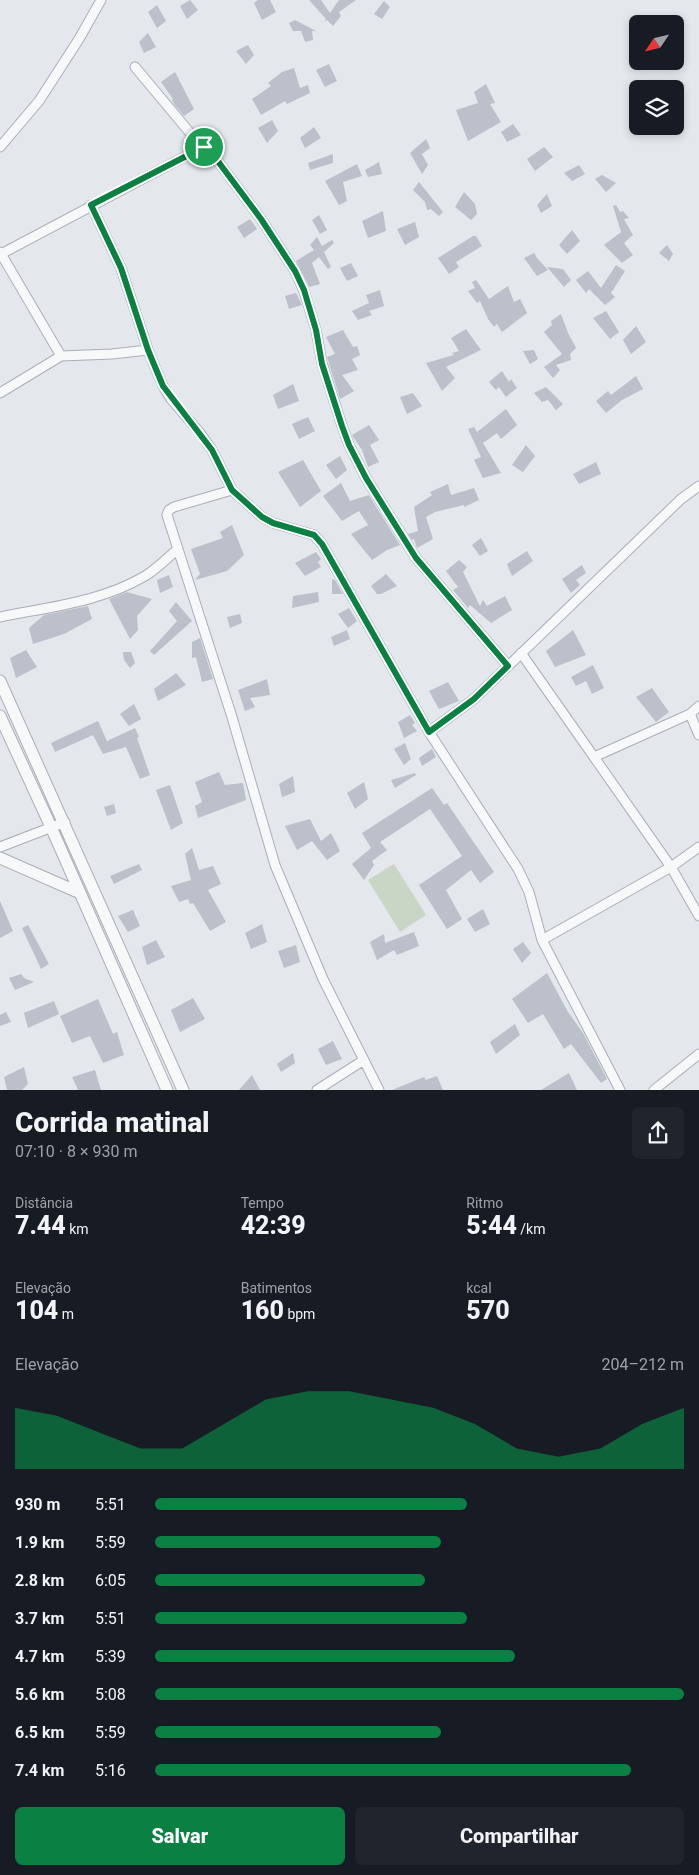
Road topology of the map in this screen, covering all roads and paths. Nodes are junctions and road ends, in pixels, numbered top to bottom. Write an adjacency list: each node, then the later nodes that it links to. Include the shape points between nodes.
1 (101, 0): 3 (street, via 39,101)
2 (135, 67): 4 (street)
3 (0, 147)
4 (204, 147): 5 (street); 15 (street, via 261,219 295,271 314,322 322,364 342,426 366,478 416,558)
5 (91, 205): 6 (street); 7 (street, via 121,268)
6 (1, 253): 8 (street)
7 (148, 350): 8 (street); 11 (street, via 163,386 212,450)
8 (61, 356): 9 (street)
9 (0, 392)
10 (699, 486): 14 (street, via 681,499)
11 (232, 490): 12 (street, via 169,510 167,514); 20 (street, via 262,517 314,535 322,544)
12 (178, 549): 13 (street, via 147,575 122,588 98,597); 33 (street, via 275,865 323,979)
13 (0, 617)
14 (521, 653): 15 (street); 22 (street)
15 (508, 666): 20 (street, via 474,699)
16 (0, 681): 23 (street)
17 (699, 706): 18 (street)
18 (690, 714): 21 (street); 22 (street)
19 (0, 716): 24 (street)
20 (429, 732): 31 (street, via 518,869 529,892)
21 (699, 735)
22 (594, 757): 28 (street)
23 (65, 822): 24 (street); 35 (street)
24 (51, 827): 25 (street); 29 (street)
25 (0, 847)
26 (699, 847): 28 (street)
27 (0, 858): 29 (street)
28 (671, 867): 30 (street); 31 (street)
29 (80, 893): 34 (street)
30 (699, 916)
31 (542, 940): 38 (street)
32 (699, 1054): 39 (street)
33 (364, 1060): 36 (street); 37 (street)
34 (167, 1090)
35 (183, 1090)
36 (317, 1090)
37 (379, 1090)
38 (620, 1090)
39 (654, 1090)

